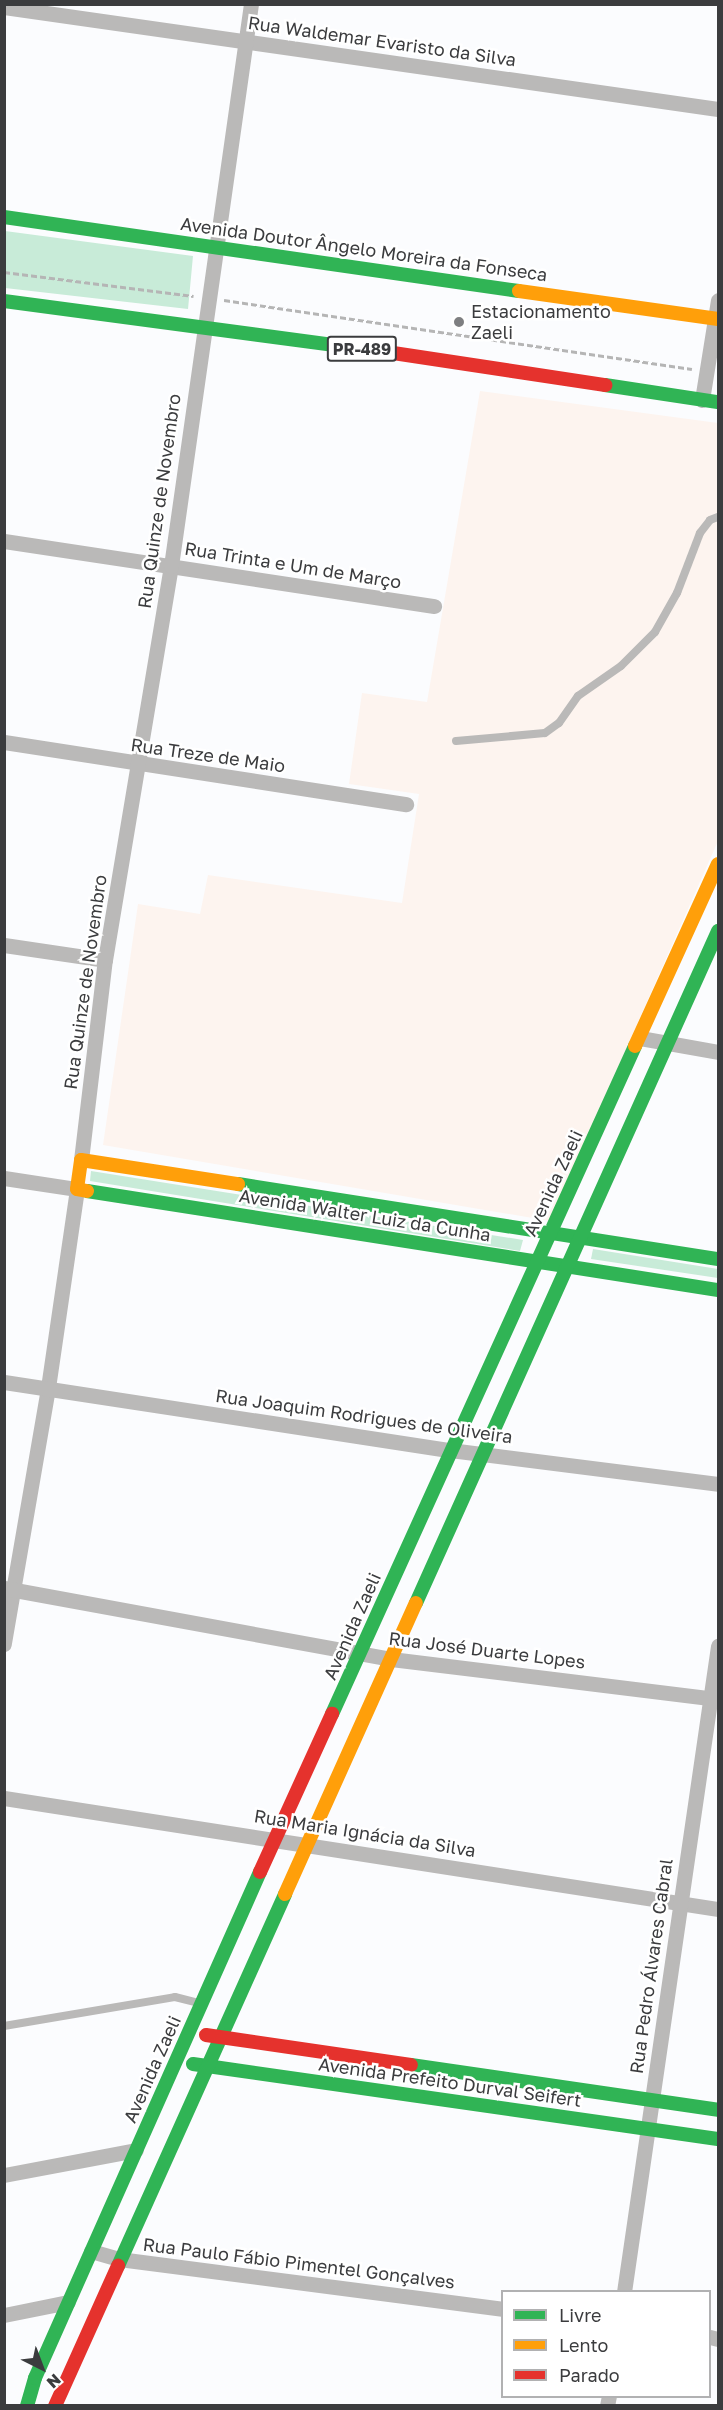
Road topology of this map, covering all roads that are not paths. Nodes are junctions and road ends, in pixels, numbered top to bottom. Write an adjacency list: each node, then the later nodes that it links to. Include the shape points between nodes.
1 (251, 4): 3 (street, Rua Quinze de Novembro)
2 (4, 7): 3 (street, Rua Waldemar Evaristo da Silva)
3 (246, 41): 4 (street, Rua Waldemar Evaristo da Silva); 6 (street, Rua Quinze de Novembro)
4 (718, 109)
5 (4, 217): 6 (street, Avenida Doutor Ângelo Moreira da Fonseca)
6 (216, 246): 9 (street, Avenida Doutor Ângelo Moreira da Fonseca); 10 (street, Rua Quinze de Novembro)
7 (718, 300): 9 (street)
8 (4, 302): 10 (street, PR-489)
9 (717, 319): 11 (street)
10 (204, 325): 11 (street, PR-489); 15 (street, Rua Quinze de Novembro)
11 (702, 400): 12 (street, PR-489)
12 (718, 402)
13 (718, 517): 17 (lane, via 710,520 700,533 677,593 655,632 621,666 578,696 559,723 545,733)
14 (4, 542): 15 (street, Rua Trinta e Um de Março)
15 (171, 566): 16 (street, Rua Trinta e Um de Março); 19 (street, Rua Quinze de Novembro)
16 (434, 606)
17 (456, 741)
18 (4, 742): 19 (street, Rua Treze de Maio)
19 (136, 765): 20 (street, Rua Treze de Maio); 24 (street, Rua Quinze de Novembro)
20 (406, 804)
21 (718, 864): 25 (street, Avenida Zaeli)
22 (718, 931): 26 (street)
23 (4, 945): 24 (street)
24 (105, 960): 28 (street, Rua Quinze de Novembro)
25 (640, 1038): 26 (street); 31 (street, Avenida Zaeli)
26 (668, 1045): 27 (street); 32 (street)
27 (718, 1052)
28 (81, 1160): 30 (street, Rua Quinze de Novembro); 31 (street, Avenida Walter Luiz da Cunha)
29 (4, 1178): 30 (street, Avenida Walter Luiz da Cunha)
30 (77, 1189): 34 (street, Avenida Walter Luiz da Cunha); 38 (street, Rua Quinze de Novembro)
31 (549, 1235): 32 (street, Avenida Walter Luiz da Cunha); 34 (street, Avenida Zaeli)
32 (579, 1240): 33 (street, Avenida Walter Luiz da Cunha); 35 (street)
33 (718, 1259)
34 (537, 1263): 35 (street, Avenida Walter Luiz da Cunha); 39 (street, Avenida Zaeli)
35 (565, 1268): 36 (street, Avenida Walter Luiz da Cunha); 40 (street)
36 (718, 1290)
37 (4, 1382): 38 (street, Rua Joaquim Rodrigues de Oliveira)
38 (48, 1388): 39 (street, Rua Joaquim Rodrigues de Oliveira); 42 (street, Rua Quinze de Novembro)
39 (450, 1450): 40 (street, Rua Joaquim Rodrigues de Oliveira); 45 (street, Avenida Zaeli)
40 (482, 1455): 41 (street, Rua Joaquim Rodrigues de Oliveira); 46 (street)
41 (718, 1484)
42 (9, 1589): 43 (street, Rua Quinze de Novembro); 45 (street, Rua José Duarte Lopes)
43 (4, 1644)
44 (718, 1646): 47 (street, Rua Pedro Álvares Cabral)
45 (360, 1653): 46 (street, Rua José Duarte Lopes); 49 (street, Avenida Zaeli)
46 (391, 1659): 47 (street, Rua José Duarte Lopes); 50 (street)
47 (715, 1698): 51 (street, Rua Pedro Álvares Cabral)
48 (4, 1798): 49 (street, Rua Maria Ignácia da Silva)
49 (276, 1839): 50 (street, Rua Maria Ignácia da Silva); 53 (street, Avenida Zaeli)
50 (307, 1844): 51 (street, Rua Maria Ignácia da Silva); 56 (street)
51 (679, 1903): 52 (street, Rua Maria Ignácia da Silva); 59 (street, Rua Pedro Álvares Cabral)
52 (718, 1909)
53 (200, 2004): 54 (lane, via 175,1997); 55 (street, Avenida Zaeli)
54 (4, 2026)
55 (188, 2030): 56 (street, Avenida Prefeito Durval Seifert); 57 (street, Avenida Zaeli)
56 (218, 2038): 58 (street); 59 (street, Avenida Prefeito Durval Seifert)
57 (176, 2060): 58 (street, Avenida Prefeito Durval Seifert); 63 (street, Avenida Zaeli)
58 (206, 2066): 61 (street, Avenida Prefeito Durval Seifert); 66 (street)
59 (651, 2100): 60 (street, Avenida Prefeito Durval Seifert); 61 (street, Rua Pedro Álvares Cabral)
60 (718, 2110)
61 (647, 2128): 62 (street, Avenida Prefeito Durval Seifert); 67 (street, Rua Pedro Álvares Cabral)
62 (718, 2139)
63 (136, 2150): 64 (street); 65 (street, Avenida Zaeli)
64 (4, 2175)
65 (92, 2251): 66 (street, Rua Paulo Fábio Pimentel Gonçalves); 68 (street, Avenida Zaeli)
66 (119, 2259): 69 (street, Rua Paulo Fábio Pimentel Gonçalves); 72 (street)
67 (624, 2290)
68 (68, 2302): 70 (street); 71 (street, Avenida Zaeli)
69 (501, 2309)
70 (4, 2315)
71 (27, 2406)
72 (55, 2406)

